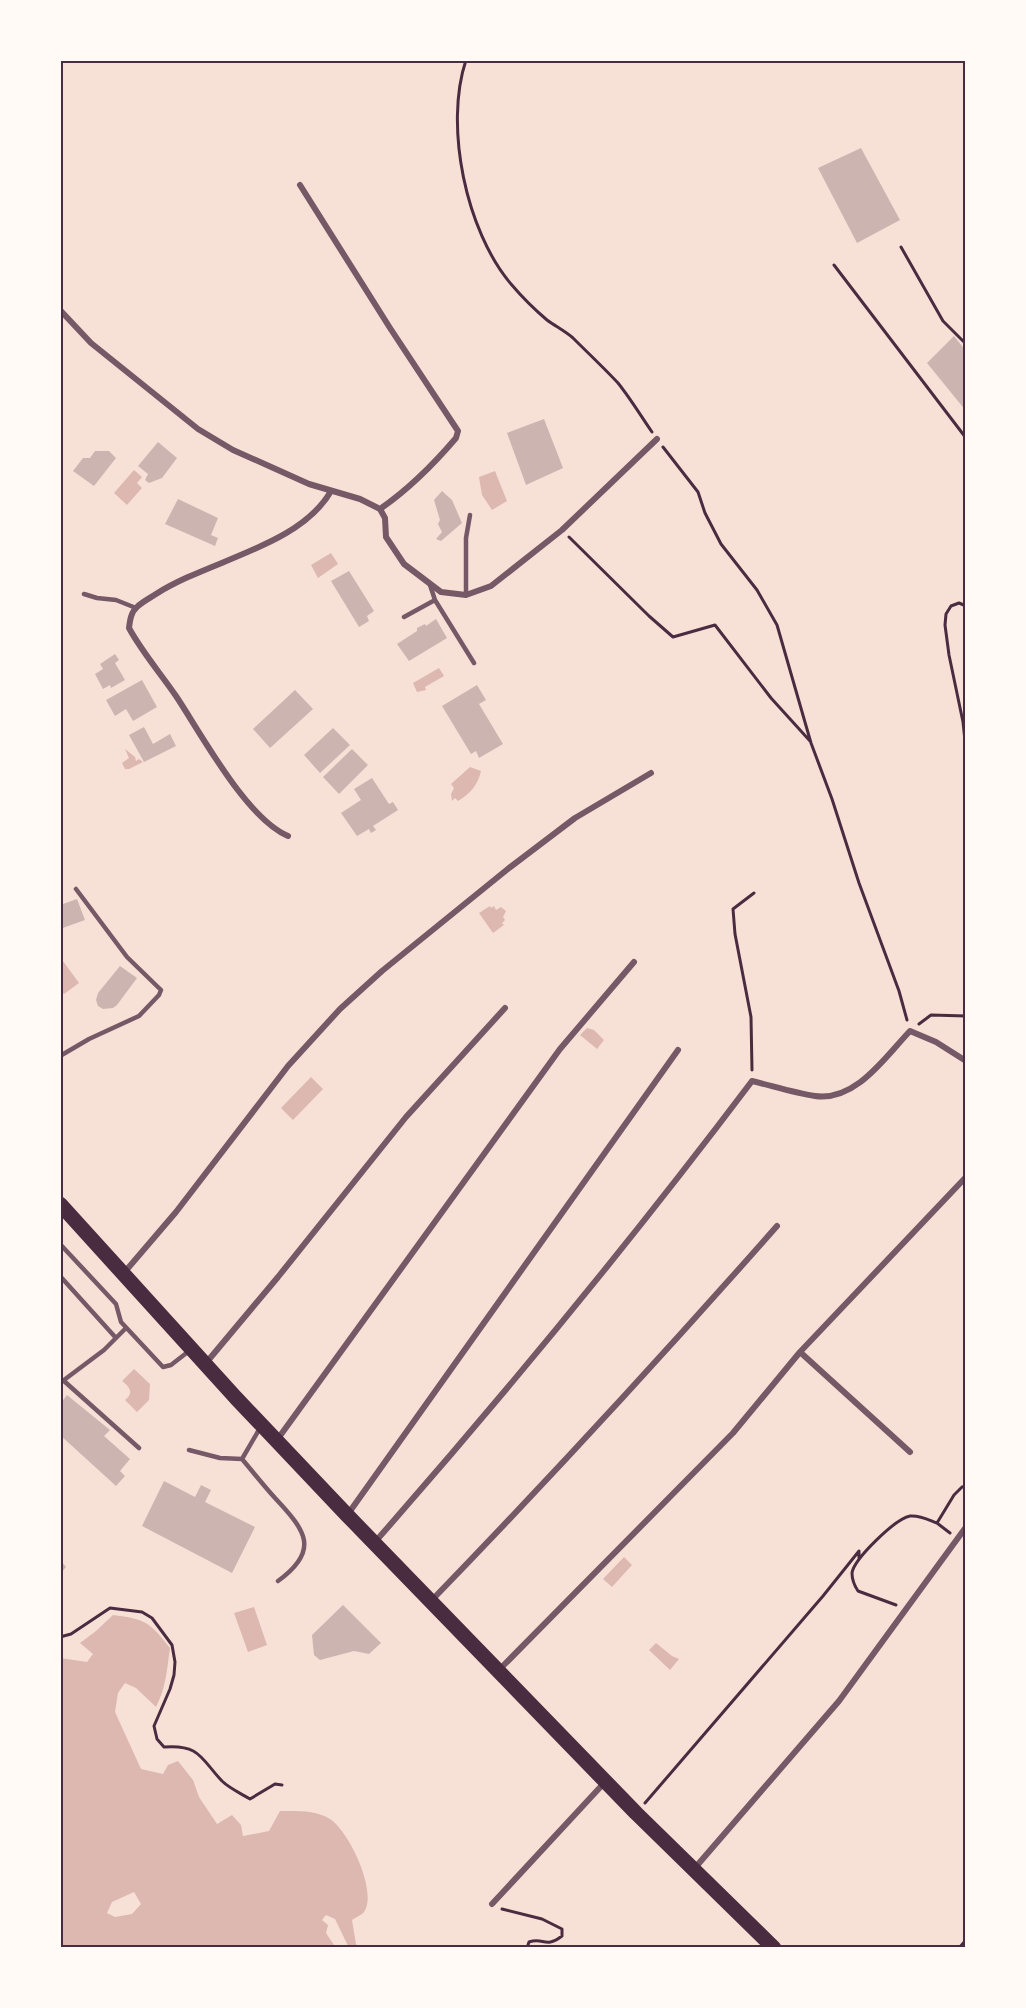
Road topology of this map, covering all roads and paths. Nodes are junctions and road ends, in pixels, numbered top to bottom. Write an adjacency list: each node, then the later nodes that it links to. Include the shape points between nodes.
1 (466, 60): 8 (path, via 457,109 460,158 467,197 489,251 528,304 570,336 618,384)
2 (300, 185): 10 (street, via 458,431 456,438 408,489)
3 (901, 247): 6 (path, via 943,321)
4 (834, 265): 7 (path)
5 (60, 310): 9 (street, via 91,343 198,429 233,450)
6 (966, 344)
7 (966, 438)
8 (657, 439): 12 (street); 21 (path, via 698,492 721,544 757,590 777,626)
9 (332, 491): 10 (street); 18 (street, via 314,515 292,530 177,581)
10 (380, 509): 13 (street, via 386,537 404,564)
11 (470, 515): 15 (lane)
12 (562, 530): 15 (street, via 490,586); 21 (path, via 673,637 715,625)
13 (430, 585): 15 (street); 16 (lane)
14 (84, 594): 18 (lane)
15 (466, 595)
16 (435, 600): 19 (lane); 20 (lane)
17 (966, 606): 22 (path, via 951,606 945,625)
18 (136, 608): 24 (street, via 129,628 135,639 238,791 270,825)
19 (404, 617)
20 (474, 663)
21 (811, 743): 30 (path)
22 (966, 750)
23 (651, 773): 39 (street, via 575,818 519,860 340,1009 288,1066)
24 (288, 836)
25 (76, 889): 32 (lane, via 127,957 161,990 139,1016)
26 (754, 893): 34 (path, via 733,909 751,1017)
27 (633, 962): 48 (street, via 560,1049)
28 (505, 1008): 45 (street, via 406,1117)
29 (966, 1016): 30 (path, via 931,1015)
30 (910, 1031): 33 (street); 34 (street, via 855,1086 840,1093 817,1097)
31 (678, 1050): 54 (street)
32 (60, 1056)
33 (966, 1061)
34 (752, 1081): 56 (street, via 557,1331)
35 (966, 1177): 44 (street)
36 (60, 1204): 39 (main road)
37 (777, 1226): 59 (street, via 667,1350)
38 (60, 1244): 41 (lane, via 116,1304)
39 (123, 1274): 43 (main road)
40 (60, 1276): 42 (lane)
41 (126, 1328): 42 (lane); 43 (lane, via 163,1366 171,1365)
42 (116, 1338): 46 (lane)
43 (191, 1349): 45 (main road)
44 (800, 1352): 51 (street); 62 (street, via 733,1433)
45 (204, 1364): 47 (main road)
46 (62, 1382): 49 (lane)
47 (261, 1425): 48 (main road); 52 (lane)
48 (276, 1441): 54 (main road)
49 (139, 1448)
50 (189, 1450): 52 (lane)
51 (909, 1452)
52 (242, 1459): 58 (lane, via 304,1533 300,1560)
53 (966, 1486): 57 (path, via 954,1495 937,1523 911,1516 898,1520)
54 (347, 1515): 56 (main road)
55 (966, 1527): 60 (street)
56 (374, 1543): 59 (main road)
57 (859, 1559): 60 (path, via 852,1571 858,1591); 65 (path, via 859,1551)
58 (278, 1581)
59 (431, 1602): 62 (main road)
60 (907, 1610): 66 (street, via 838,1701)
61 (60, 1637): 64 (path, via 110,1608 142,1612 152,1618 172,1645 175,1662 170,1689 154,1726 157,1739 164,1747 197,1752 222,1781 250,1798 275,1784)
62 (498, 1671): 63 (main road)
63 (605, 1781): 65 (main road); 67 (street)
64 (282, 1785)
65 (636, 1814): 66 (main road)
66 (693, 1870): 70 (main road)
67 (492, 1904): 69 (path, via 562,1929 562,1936 555,1941 547,1944 536,1940 529,1942)
68 (966, 1940): 71 (path)
69 (527, 1948)
70 (774, 1948)
71 (959, 1948)

